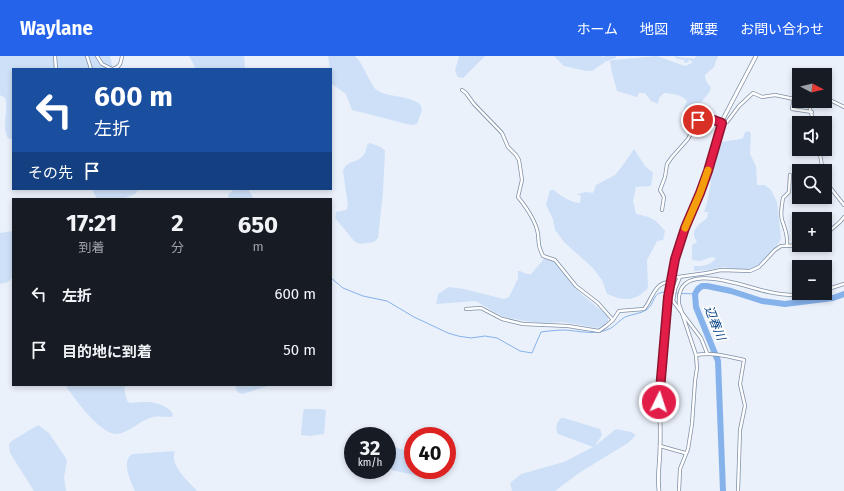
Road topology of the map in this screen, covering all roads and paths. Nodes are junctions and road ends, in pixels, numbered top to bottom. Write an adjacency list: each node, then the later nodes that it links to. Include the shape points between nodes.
1 (55, 56): 6 (street)
2 (87, 56): 7 (street)
3 (97, 56): 8 (street, via 102,64)
4 (122, 56): 9 (street, via 121,63)
5 (756, 56): 18 (street)
6 (56, 68)
7 (91, 68)
8 (111, 68)
9 (116, 68)
10 (462, 90): 34 (street, via 502,133 508,147 519,160 522,180 518,197 534,224 538,234 538,246 543,256 555,260 576,286 598,303)
11 (792, 99): 18 (street, via 775,95 762,97 753,93 727,122)
12 (832, 101): 13 (street)
13 (844, 107)
14 (792, 108): 16 (street)
15 (810, 108): 16 (street)
16 (812, 112): 17 (street)
17 (813, 116)
18 (722, 123): 22 (street, via 711,119 698,120 688,139 667,164 660,190 664,197); 28 (street, via 700,193 680,241)
19 (790, 175): 25 (street, via 789,192 783,198 781,211)
20 (832, 190): 21 (street)
21 (844, 205)
22 (662, 210)
23 (844, 217): 24 (street)
24 (832, 229)
25 (787, 245): 26 (street); 27 (street, via 775,250 755,270 721,270)
26 (792, 245)
27 (680, 277): 28 (street); 33 (street, via 673,296 673,301)
28 (670, 280): 34 (street, via 652,293 644,309 619,311); 37 (street, via 659,402)
29 (844, 284): 30 (street)
30 (832, 288)
31 (792, 294): 33 (street, via 769,292 722,279 700,279 689,282 680,291)
32 (466, 309): 34 (street, via 481,308 502,319 523,324 568,326 599,331)
33 (680, 309): 35 (street, via 701,338); 36 (street)
34 (613, 320)
35 (708, 354): 36 (street); 41 (street, via 744,360 740,384 745,406 740,430)
36 (696, 356): 38 (street, via 692,424)
37 (660, 446): 38 (street); 39 (street, via 657,476)
38 (685, 453): 40 (street, via 680,470)
39 (659, 491)
40 (679, 491)
41 (738, 491)

